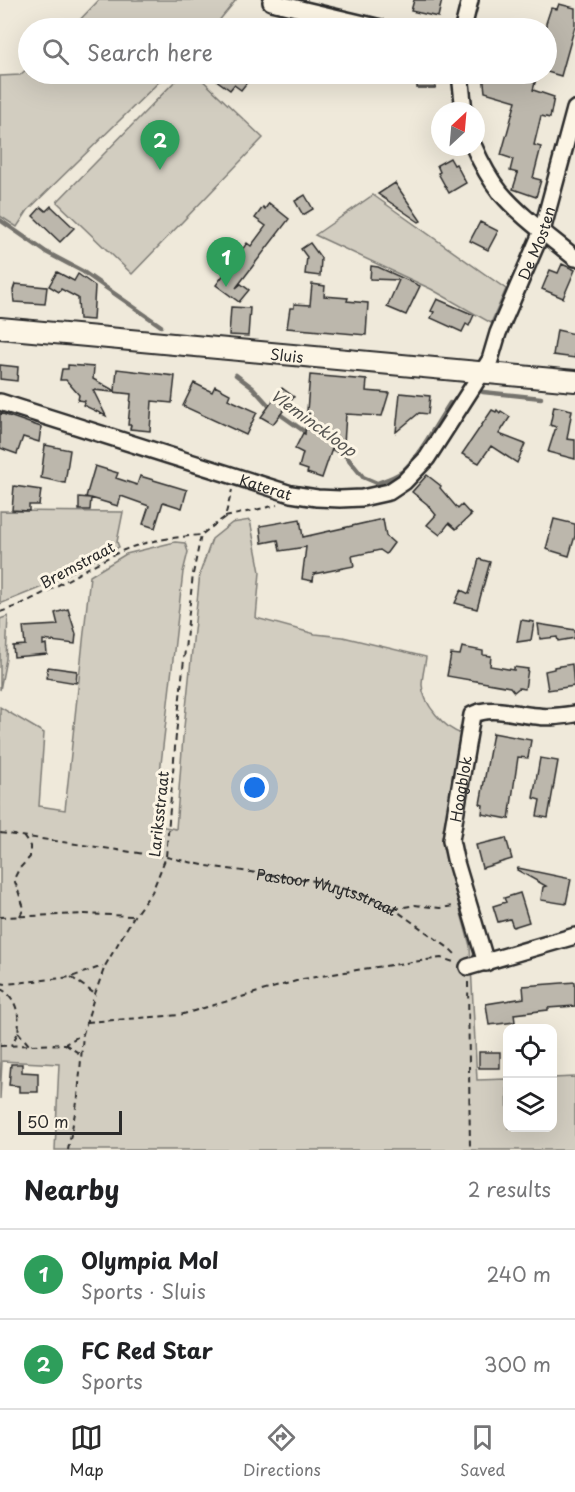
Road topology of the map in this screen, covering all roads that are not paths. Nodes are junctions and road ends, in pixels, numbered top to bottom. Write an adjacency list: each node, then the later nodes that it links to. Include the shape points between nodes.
1 (470, 0): 4 (street)
2 (271, 2): 3 (street)
3 (339, 18)
4 (466, 18)
5 (461, 84): 6 (street)
6 (463, 102)
7 (575, 110): 9 (street, De Mosten)
8 (478, 156): 9 (street, via 501,192)
9 (542, 231): 10 (street); 12 (street, De Mosten)
10 (575, 258)
11 (0, 328): 12 (street, Sluis)
12 (482, 372): 13 (street, Sluis); 14 (street, Katerat, via 427,458 389,492 362,498 291,494)
13 (575, 381)
14 (0, 402)
15 (575, 714): 17 (street, Hoogblok, via 537,717 484,709 472,715 451,840)
16 (575, 936): 17 (street)
17 (486, 963): 18 (street)
18 (468, 967)

